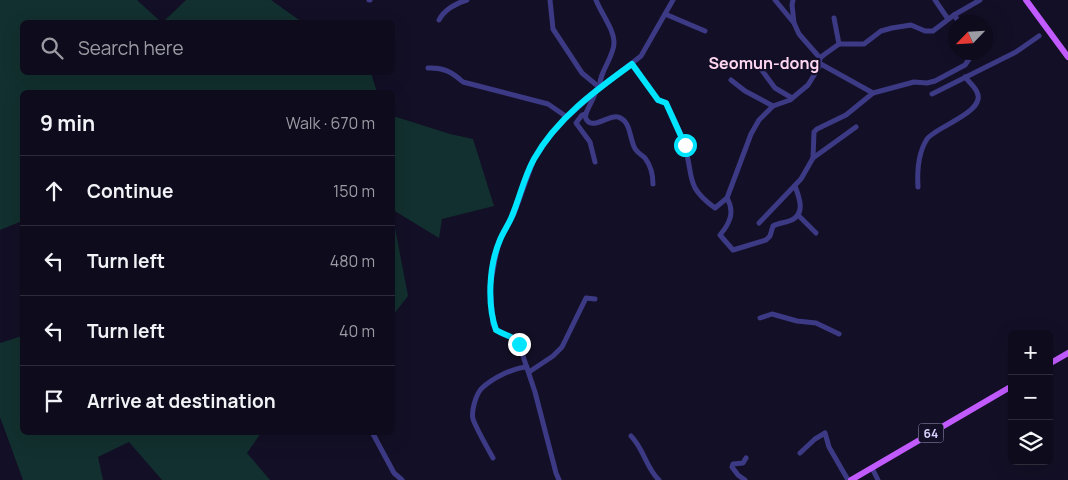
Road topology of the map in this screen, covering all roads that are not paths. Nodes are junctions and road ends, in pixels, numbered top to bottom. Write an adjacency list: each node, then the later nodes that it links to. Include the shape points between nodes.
1 (466, 0): 15 (street, via 447,10)
2 (550, 0): 28 (street, via 553,28 582,73)
3 (596, 0): 28 (street, via 614,41 614,49)
4 (673, 0): 11 (street)
5 (775, 0): 16 (street)
6 (794, 0): 16 (street)
7 (935, 0): 14 (street)
8 (980, 0): 10 (street)
9 (1026, 0): 20 (main road)
10 (969, 3): 12 (street)
11 (665, 14): 17 (street); 24 (street, via 646,49)
12 (955, 15)
13 (834, 18): 19 (street)
14 (948, 19): 19 (street, via 933,31 911,25 881,31 864,44)
15 (439, 20)
16 (794, 23): 21 (street)
17 (704, 31)
18 (1039, 36): 26 (street, via 1016,52)
19 (839, 44): 21 (street)
20 (1068, 57)
21 (820, 60): 29 (street); 31 (street, via 813,79)
22 (968, 60): 29 (street, via 935,81 914,82)
23 (755, 61): 31 (street, via 775,88)
24 (632, 64): 28 (street); 41 (street, via 658,100 666,103 685,145 693,186 715,208)
25 (428, 68): 34 (street, via 440,68 463,82 548,104)
26 (965, 77): 30 (street); 40 (street, via 978,93 978,101 956,121 928,139 917,171)
27 (731, 80): 32 (street)
28 (598, 89): 33 (street); 34 (street)
29 (873, 92): 36 (street, via 846,114 814,132)
30 (932, 94)
31 (792, 98): 32 (street)
32 (773, 106): 41 (street, via 754,128)
33 (585, 114): 37 (street, via 576,123 590,142); 38 (street, via 585,118 593,123 616,116 623,119 635,149 651,170)
34 (567, 117): 50 (street, via 534,159 514,214 500,240 491,276 496,330 516,338)
35 (856, 127): 36 (street)
36 (813, 158): 39 (street)
37 (595, 162)
38 (653, 184)
39 (795, 186): 42 (street, via 801,208); 43 (street)
40 (918, 187)
41 (727, 198): 42 (street, via 732,213 720,235 733,250 766,240 773,226)
42 (798, 215): 44 (street)
43 (760, 223)
44 (816, 233)
45 (595, 299): 50 (street, via 586,298 562,347 553,356)
46 (760, 318): 47 (street, via 772,314 816,323)
47 (839, 334)
48 (1068, 353): 49 (main road)
49 (1053, 362)
50 (528, 369): 55 (street, via 519,368 499,377 477,395 473,419); 59 (street)
51 (1008, 388): 57 (main road, 64)
52 (374, 435): 58 (street, via 394,473)
53 (632, 436): 60 (street)
54 (800, 453): 62 (street, via 825,433 829,447)
55 (493, 458)
56 (746, 458): 61 (street, via 743,463 732,467)
57 (872, 468): 62 (main road, 64); 63 (street)
58 (402, 480)
59 (559, 480)
60 (659, 480)
61 (745, 480)
62 (850, 480)
63 (878, 480)

